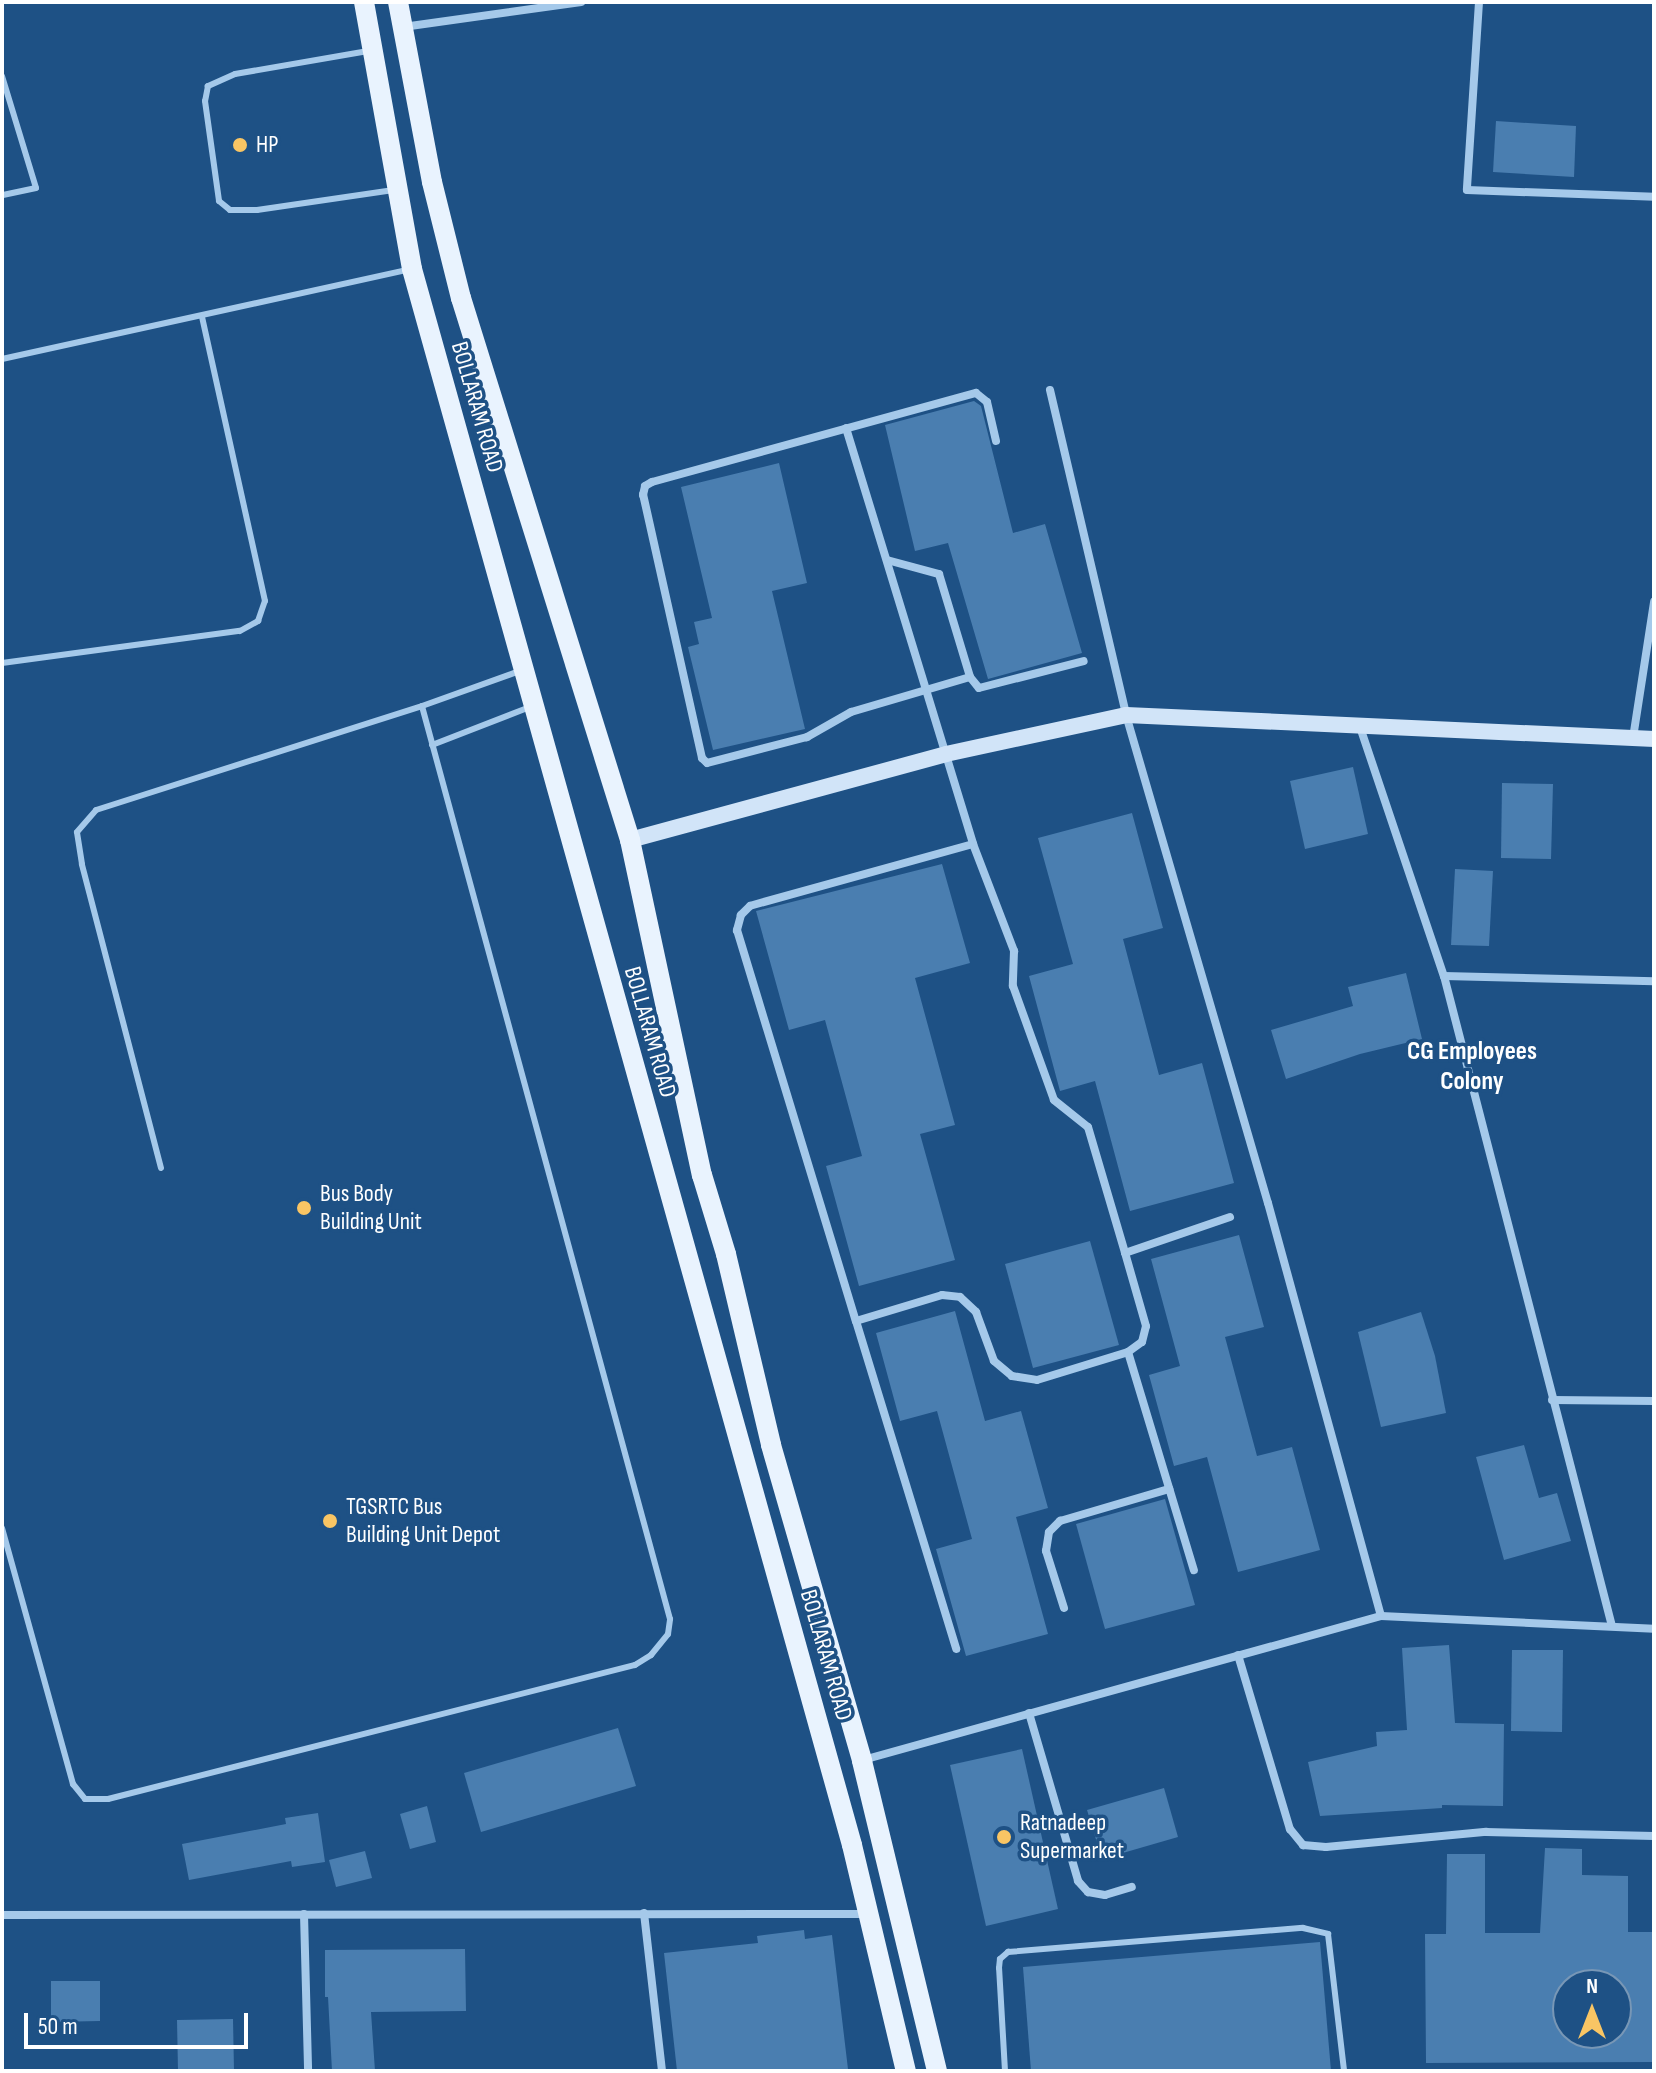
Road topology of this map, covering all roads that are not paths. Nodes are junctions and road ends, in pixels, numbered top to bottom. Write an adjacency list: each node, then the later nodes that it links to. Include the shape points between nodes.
1 (364, 2): 6 (main road, BOLLARAM ROAD)
2 (398, 2): 5 (main road, BOLLARAM ROAD)
3 (581, 2): 5 (street)
4 (1479, 2): 10 (street, via 1467,190)
5 (402, 27): 32 (main road, BOLLARAM ROAD, via 461,298)
6 (373, 50): 8 (main road, BOLLARAM ROAD); 8 (lane, via 235,74 208,86 205,101 219,201 230,210 257,210)
7 (2, 76): 9 (lane, via 36,188)
8 (397, 189): 11 (main road, BOLLARAM ROAD)
9 (2, 195)
10 (1654, 197)
11 (412, 269): 12 (lane); 21 (main road, BOLLARAM ROAD)
12 (202, 317): 13 (lane); 20 (lane, via 265,601 258,621 240,631)
13 (2, 359)
14 (1050, 390): 26 (street)
15 (846, 428): 16 (street, via 976,393 987,402); 17 (street); 23 (street, via 645,486 702,758 715,763 807,737 851,712)
16 (996, 441)
17 (887, 560): 22 (street, via 939,574); 23 (street)
18 (1654, 602): 28 (street)
19 (1084, 661): 22 (street, via 987,688 979,688)
20 (2, 663)
21 (524, 670): 24 (main road, BOLLARAM ROAD); 25 (lane)
22 (970, 677): 23 (street)
23 (927, 692): 31 (street)
24 (534, 705): 30 (lane); 58 (main road, BOLLARAM ROAD)
25 (422, 706): 30 (lane); 36 (lane, via 96,810 77,832)
26 (1126, 715): 27 (street); 31 (street); 47 (street)
27 (1359, 724): 28 (street); 34 (street)
28 (1633, 738): 29 (street)
29 (1654, 739)
30 (432, 745): 44 (lane, via 670,1619 668,1634 635,1665 108,1799 85,1799 73,1784)
31 (946, 754): 32 (street); 33 (street)
32 (630, 840): 53 (main road, BOLLARAM ROAD, via 702,1175 771,1445)
33 (973, 844): 38 (street, via 1014,951 1013,986 1048,1089 1088,1127); 39 (street, via 750,906 737,930)
34 (1444, 976): 35 (street); 41 (street)
35 (1654, 981)
36 (161, 1168)
37 (1230, 1217): 38 (street)
38 (1125, 1253): 40 (street, via 1146,1326 1142,1342)
39 (856, 1321): 40 (street, via 942,1295 960,1297 976,1312 994,1361 1012,1376 1037,1380); 50 (street)
40 (1128, 1352): 43 (street)
41 (1552, 1400): 42 (street); 48 (street)
42 (1654, 1401)
43 (1169, 1489): 45 (street); 46 (street, via 1060,1521 1049,1532 1046,1551)
44 (2, 1528)
45 (1194, 1570)
46 (1064, 1608)
47 (1381, 1616): 48 (street); 51 (street)
48 (1612, 1626): 49 (street)
49 (1654, 1629)
50 (956, 1649)
51 (1238, 1655): 52 (street); 54 (street, via 1290,1829 1303,1845 1486,1832)
52 (1029, 1713): 53 (street); 55 (street, via 1078,1881 1088,1892 1105,1895)
53 (862, 1761): 63 (main road, BOLLARAM ROAD)
54 (1654, 1836)
55 (1132, 1887)
56 (644, 1913): 57 (street); 58 (street); 61 (street)
57 (304, 1914): 59 (street); 60 (street)
58 (870, 1914): 62 (main road, BOLLARAM ROAD)
59 (2, 1915)
60 (308, 2071)
61 (662, 2071)
62 (906, 2071)
63 (937, 2071)
64 (1005, 2071): 65 (lane, via 999,1968 1008,1952 1303,1928 1328,1934)
65 (1344, 2071)

